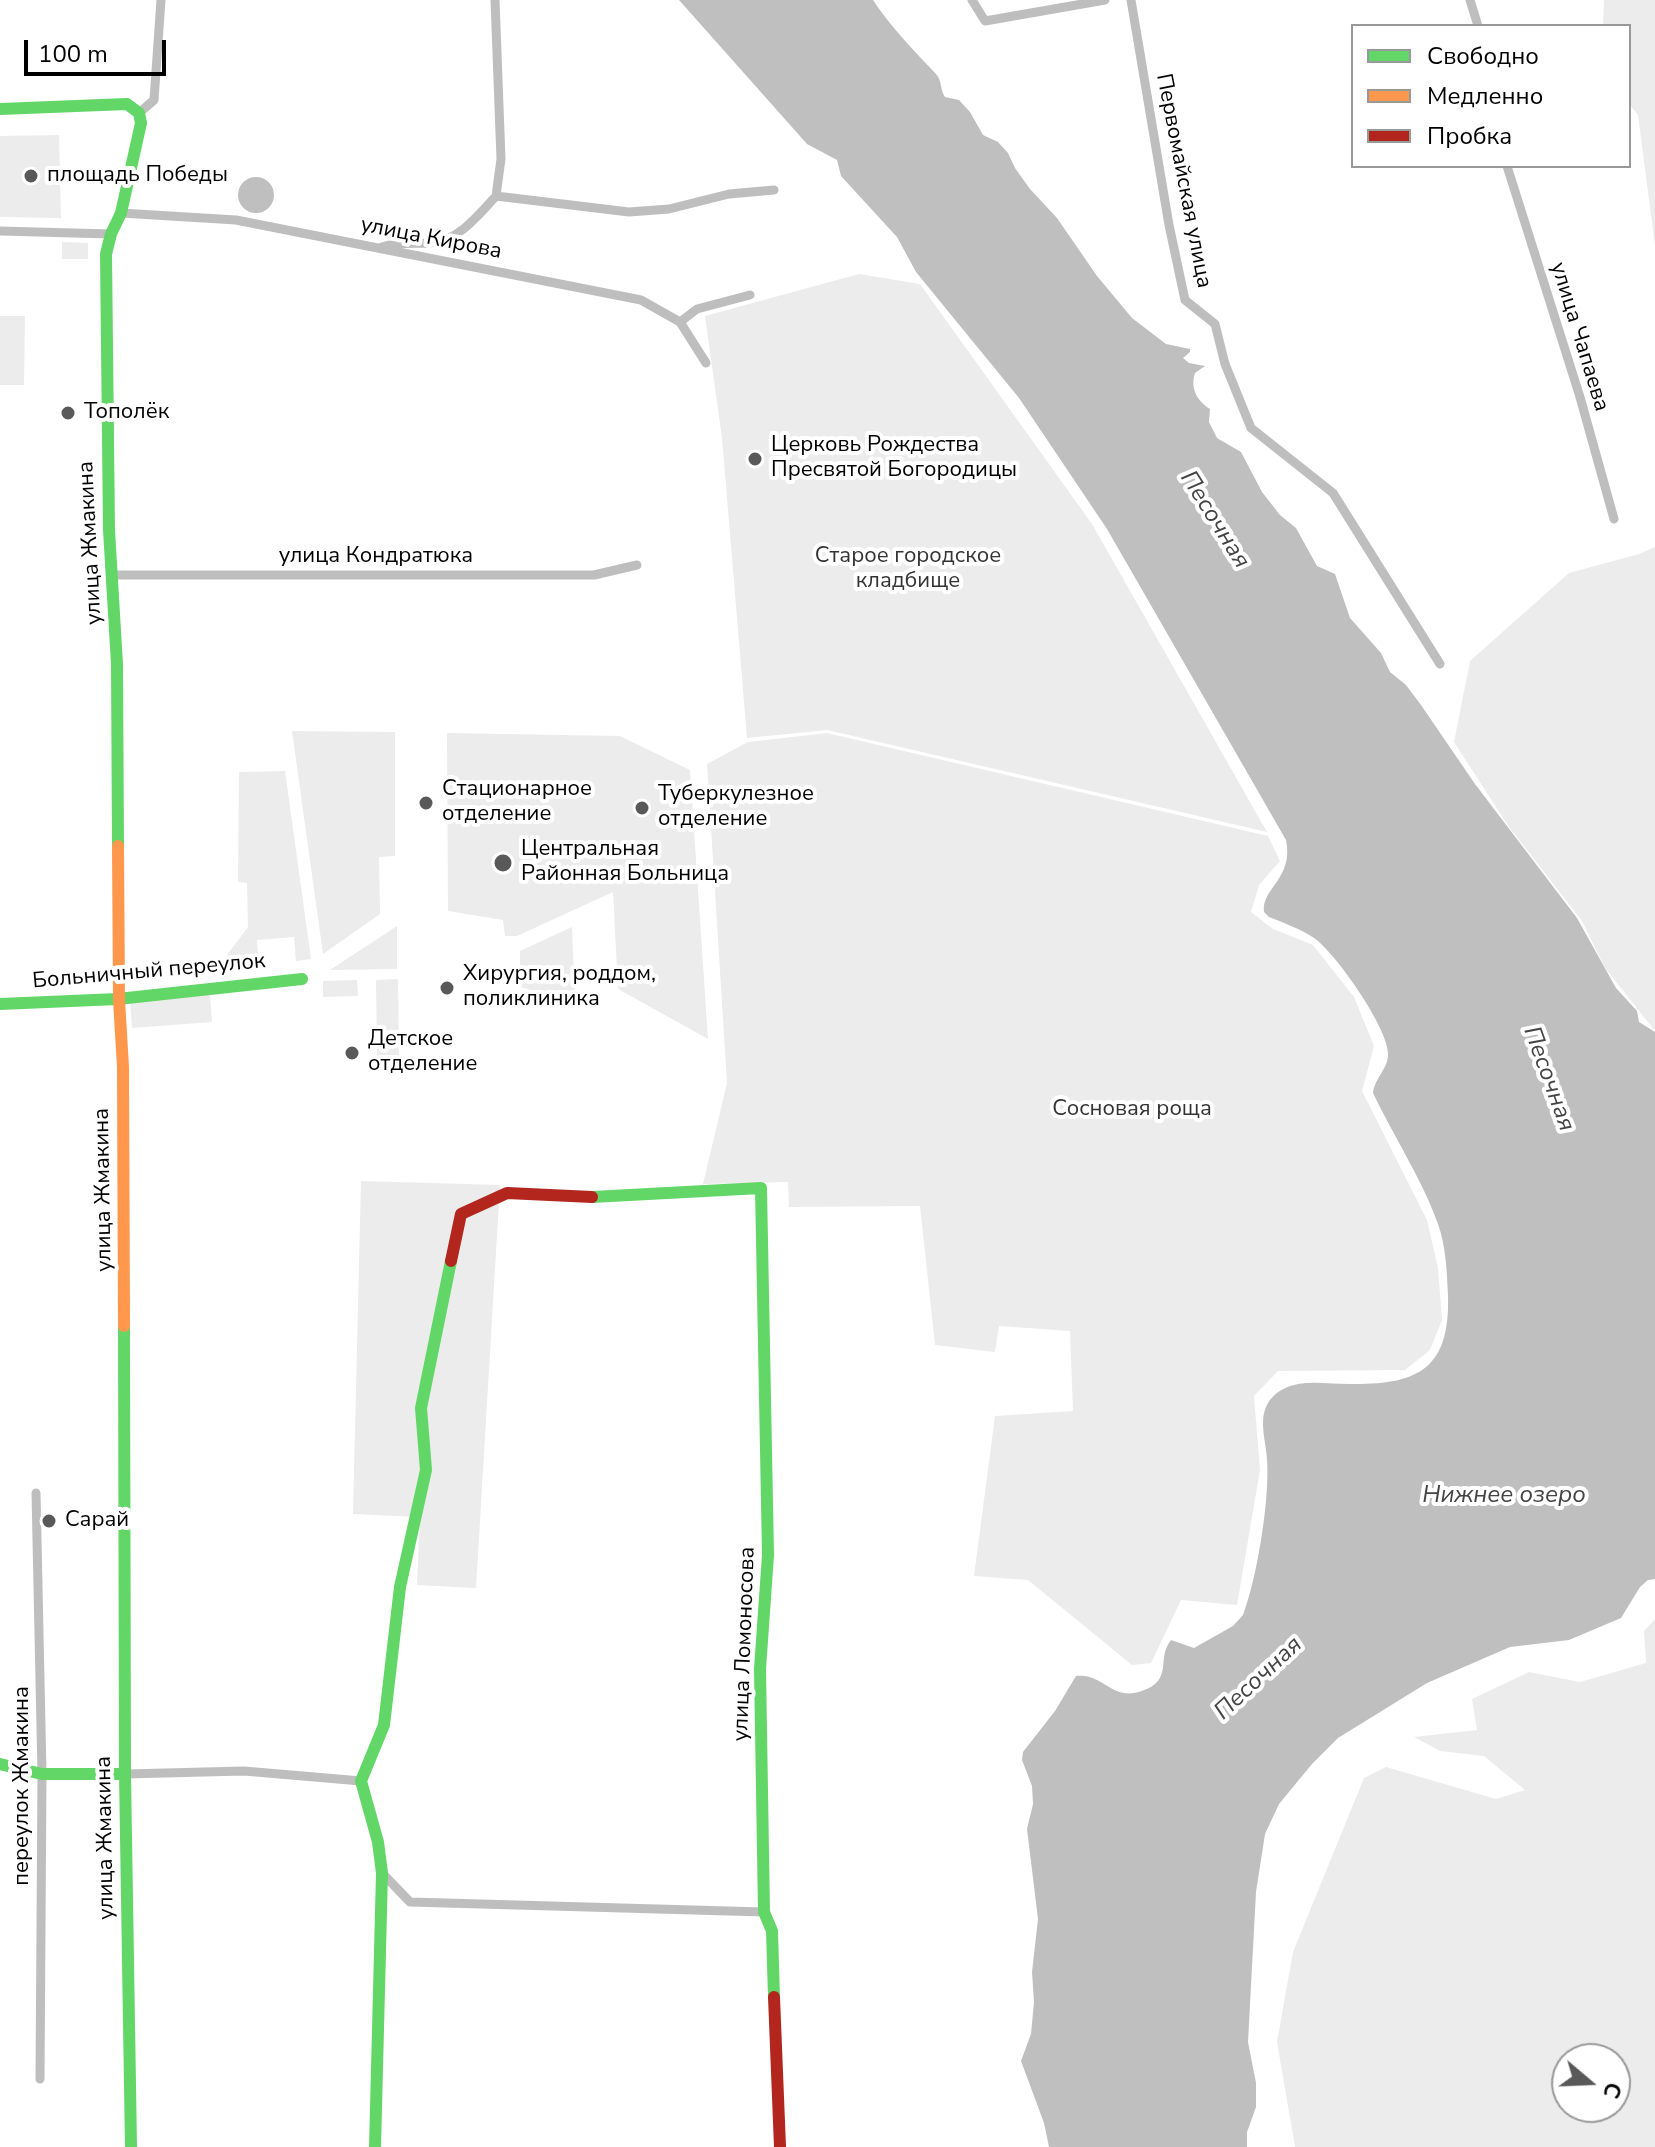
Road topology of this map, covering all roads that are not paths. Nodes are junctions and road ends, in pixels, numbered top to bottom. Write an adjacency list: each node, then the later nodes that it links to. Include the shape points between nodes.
1 (161, 0): 9 (street, via 154,100)
2 (495, 0): 12 (street, via 501,159)
3 (972, 0): 4 (street, via 985,21)
4 (1105, 0)
5 (1131, 0): 23 (street, Первомайская улица, via 1185,300 1215,324 1251,428 1333,493)
6 (1470, 0): 7 (street)
7 (1477, 24)
8 (0, 109): 9 (street, via 127,104)
9 (139, 113): 13 (street)
10 (1508, 168): 20 (street, улица Чапаева)
11 (774, 190): 12 (street, via 629,212)
12 (496, 196): 16 (street, via 449,239)
13 (121, 213): 15 (street); 16 (street, улица Кирова, via 236,220)
14 (0, 231): 15 (street)
15 (111, 234): 22 (street, улица Жмакина, via 106,254)
16 (376, 249): 18 (street, улица Кирова, via 641,300)
17 (750, 295): 18 (street, via 697,309)
18 (680, 322): 19 (street, улица Кирова)
19 (706, 363)
20 (1614, 519)
21 (637, 565): 22 (street, улица Кондратюка, via 594,575)
22 (113, 575): 25 (street, улица Жмакина)
23 (1440, 664)
24 (302, 979): 25 (street, Больничный переулок)
25 (118, 999): 26 (street, Больничный переулок); 30 (street, улица Жмакина, via 123,1067)
26 (0, 1004)
27 (36, 1493): 29 (street, переулок Жмакина)
28 (0, 1764): 29 (street)
29 (42, 1774): 30 (street); 34 (street, переулок Жмакина)
30 (125, 1774): 31 (street, via 244,1771); 35 (street, улица Жмакина)
31 (361, 1781): 32 (street); 33 (street, улица Ломоносова, via 384,1725 400,1587 426,1470 421,1408 461,1214 507,1193 603,1197 761,1188 768,1555 760,1669)
32 (382, 1873): 33 (street, via 410,1902); 36 (street)
33 (764, 1912): 37 (street, улица Ломоносова, via 772,1931)
34 (40, 2079)
35 (131, 2147)
36 (375, 2147)
37 (780, 2147)

